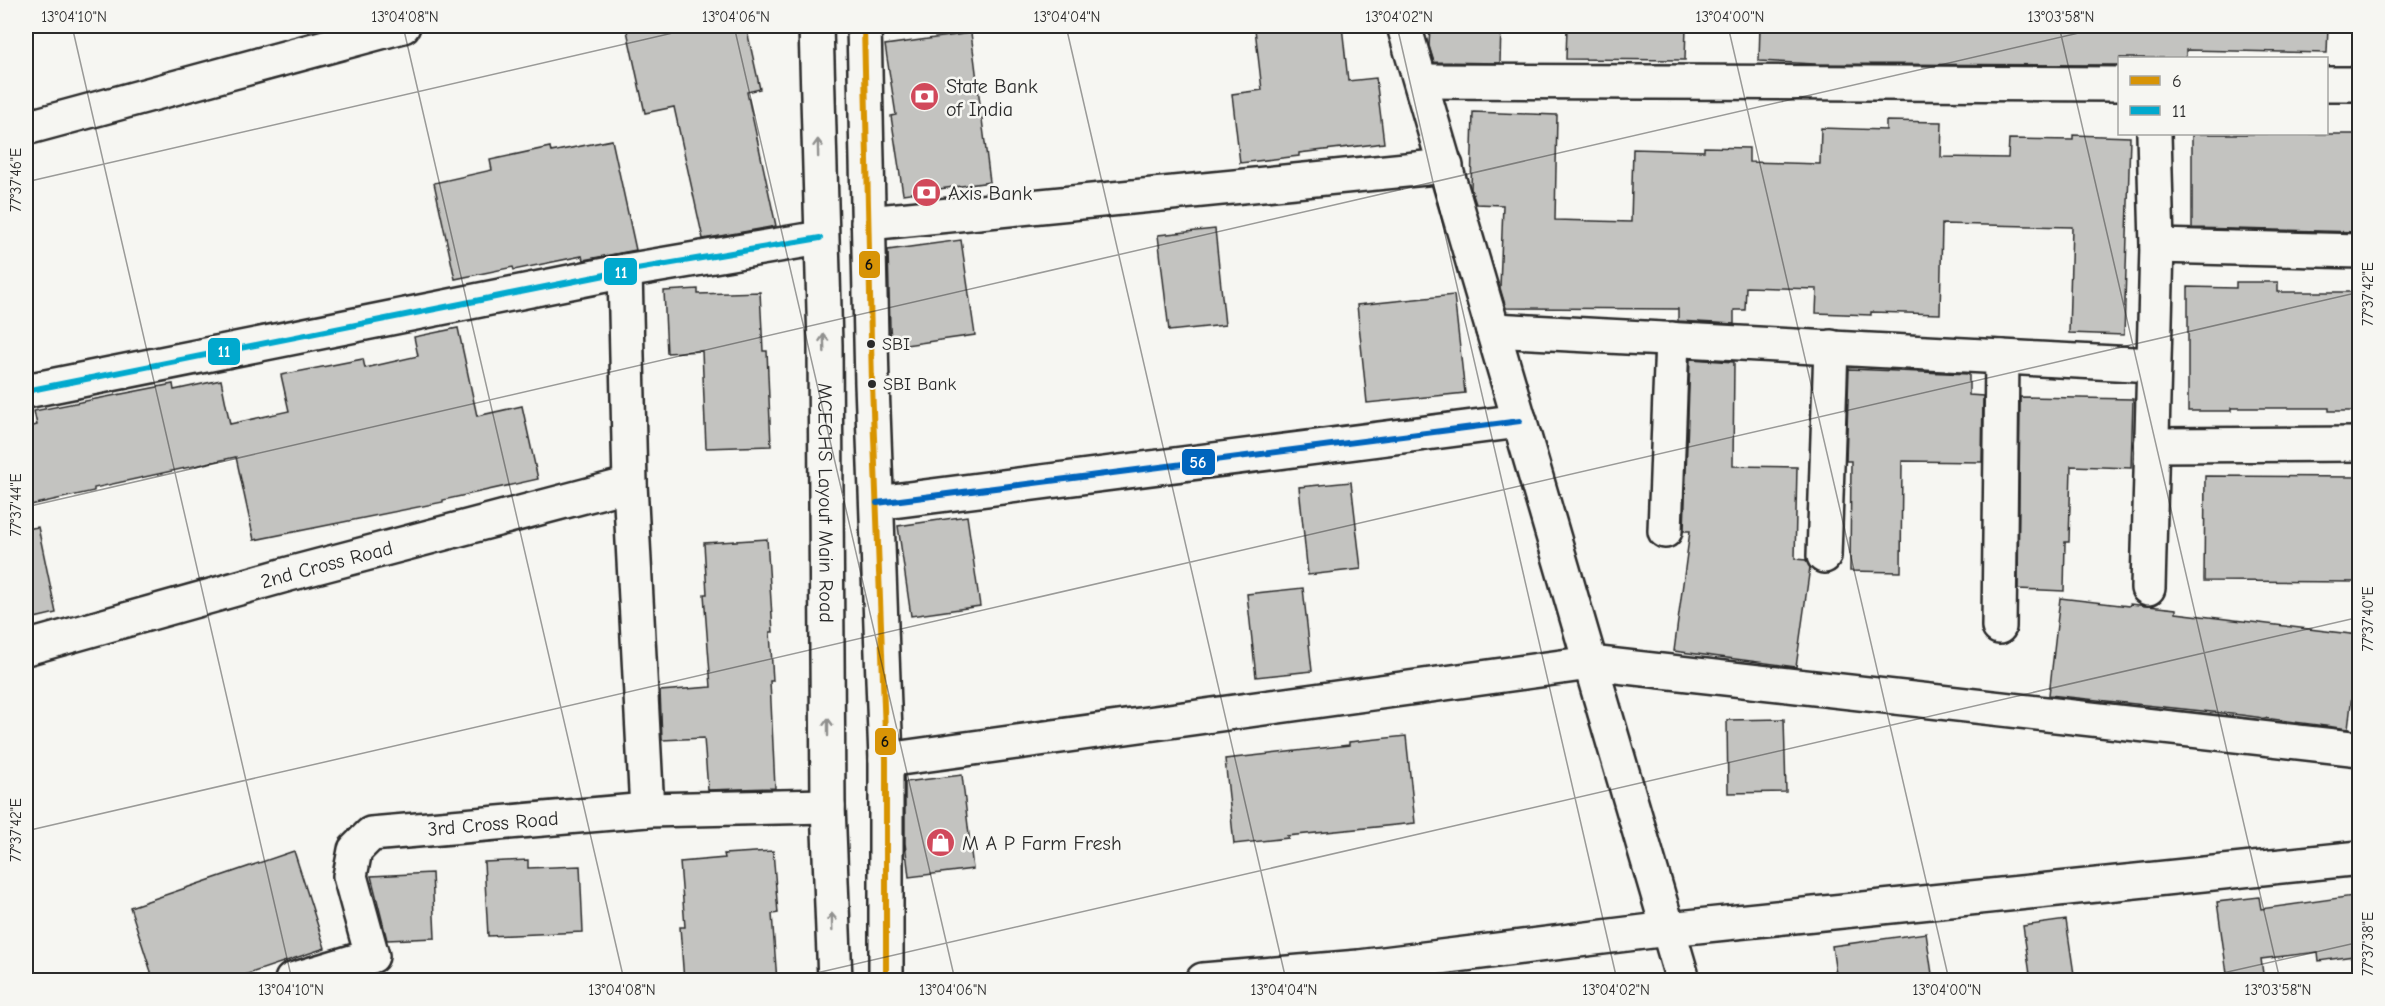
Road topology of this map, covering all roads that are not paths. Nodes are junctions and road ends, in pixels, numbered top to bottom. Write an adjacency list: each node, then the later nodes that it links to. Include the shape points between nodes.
1 (403, 26): 9 (street)
2 (816, 26): 13 (street, MCECHS Layout Main Road, one-way to 2)
3 (864, 26): 12 (street)
4 (1404, 26): 5 (street)
5 (1421, 81): 6 (street); 11 (street)
6 (2118, 84)
7 (2328, 84): 8 (street)
8 (2360, 84)
9 (26, 128)
10 (2154, 135): 14 (street)
11 (1446, 166): 12 (street); 17 (street)
12 (868, 223): 27 (street)
13 (820, 238): 16 (street); 36 (street, MCECHS Layout Main Road, one-way to 13, via 825,345)
14 (2157, 246): 15 (street); 21 (street)
15 (2360, 251)
16 (625, 271): 22 (street); 26 (street)
17 (1493, 330): 18 (street); 23 (street)
18 (1672, 339): 19 (street); 28 (street)
19 (1832, 347): 20 (street); 29 (street)
20 (2002, 357): 21 (street); 31 (street)
21 (2153, 365): 25 (street)
22 (26, 391)
23 (1520, 421): 27 (street); 33 (street)
24 (2360, 444): 25 (street)
25 (2151, 445): 30 (street)
26 (630, 484): 32 (street, 2nd Cross Road); 37 (street)
27 (877, 503): 35 (street)
28 (1665, 531)
29 (1824, 556)
30 (2148, 588)
31 (1999, 627)
32 (26, 648)
33 (1590, 663): 34 (street); 35 (street); 39 (street)
34 (2360, 749)
35 (886, 760): 45 (street)
36 (828, 806): 37 (street, 3rd Cross Road); 44 (street, MCECHS Layout Main Road, one-way to 36)
37 (647, 810): 40 (street, 3rd Cross Road, via 371,834 355,850 350,876)
38 (2360, 858): 39 (street)
39 (1668, 929): 41 (street); 47 (street)
40 (375, 968): 43 (street, 3rd Cross Road)
41 (1359, 974): 42 (street)
42 (1211, 980): 46 (street)
43 (292, 981)
44 (835, 981)
45 (886, 981)
46 (1203, 981)
47 (1683, 981)

